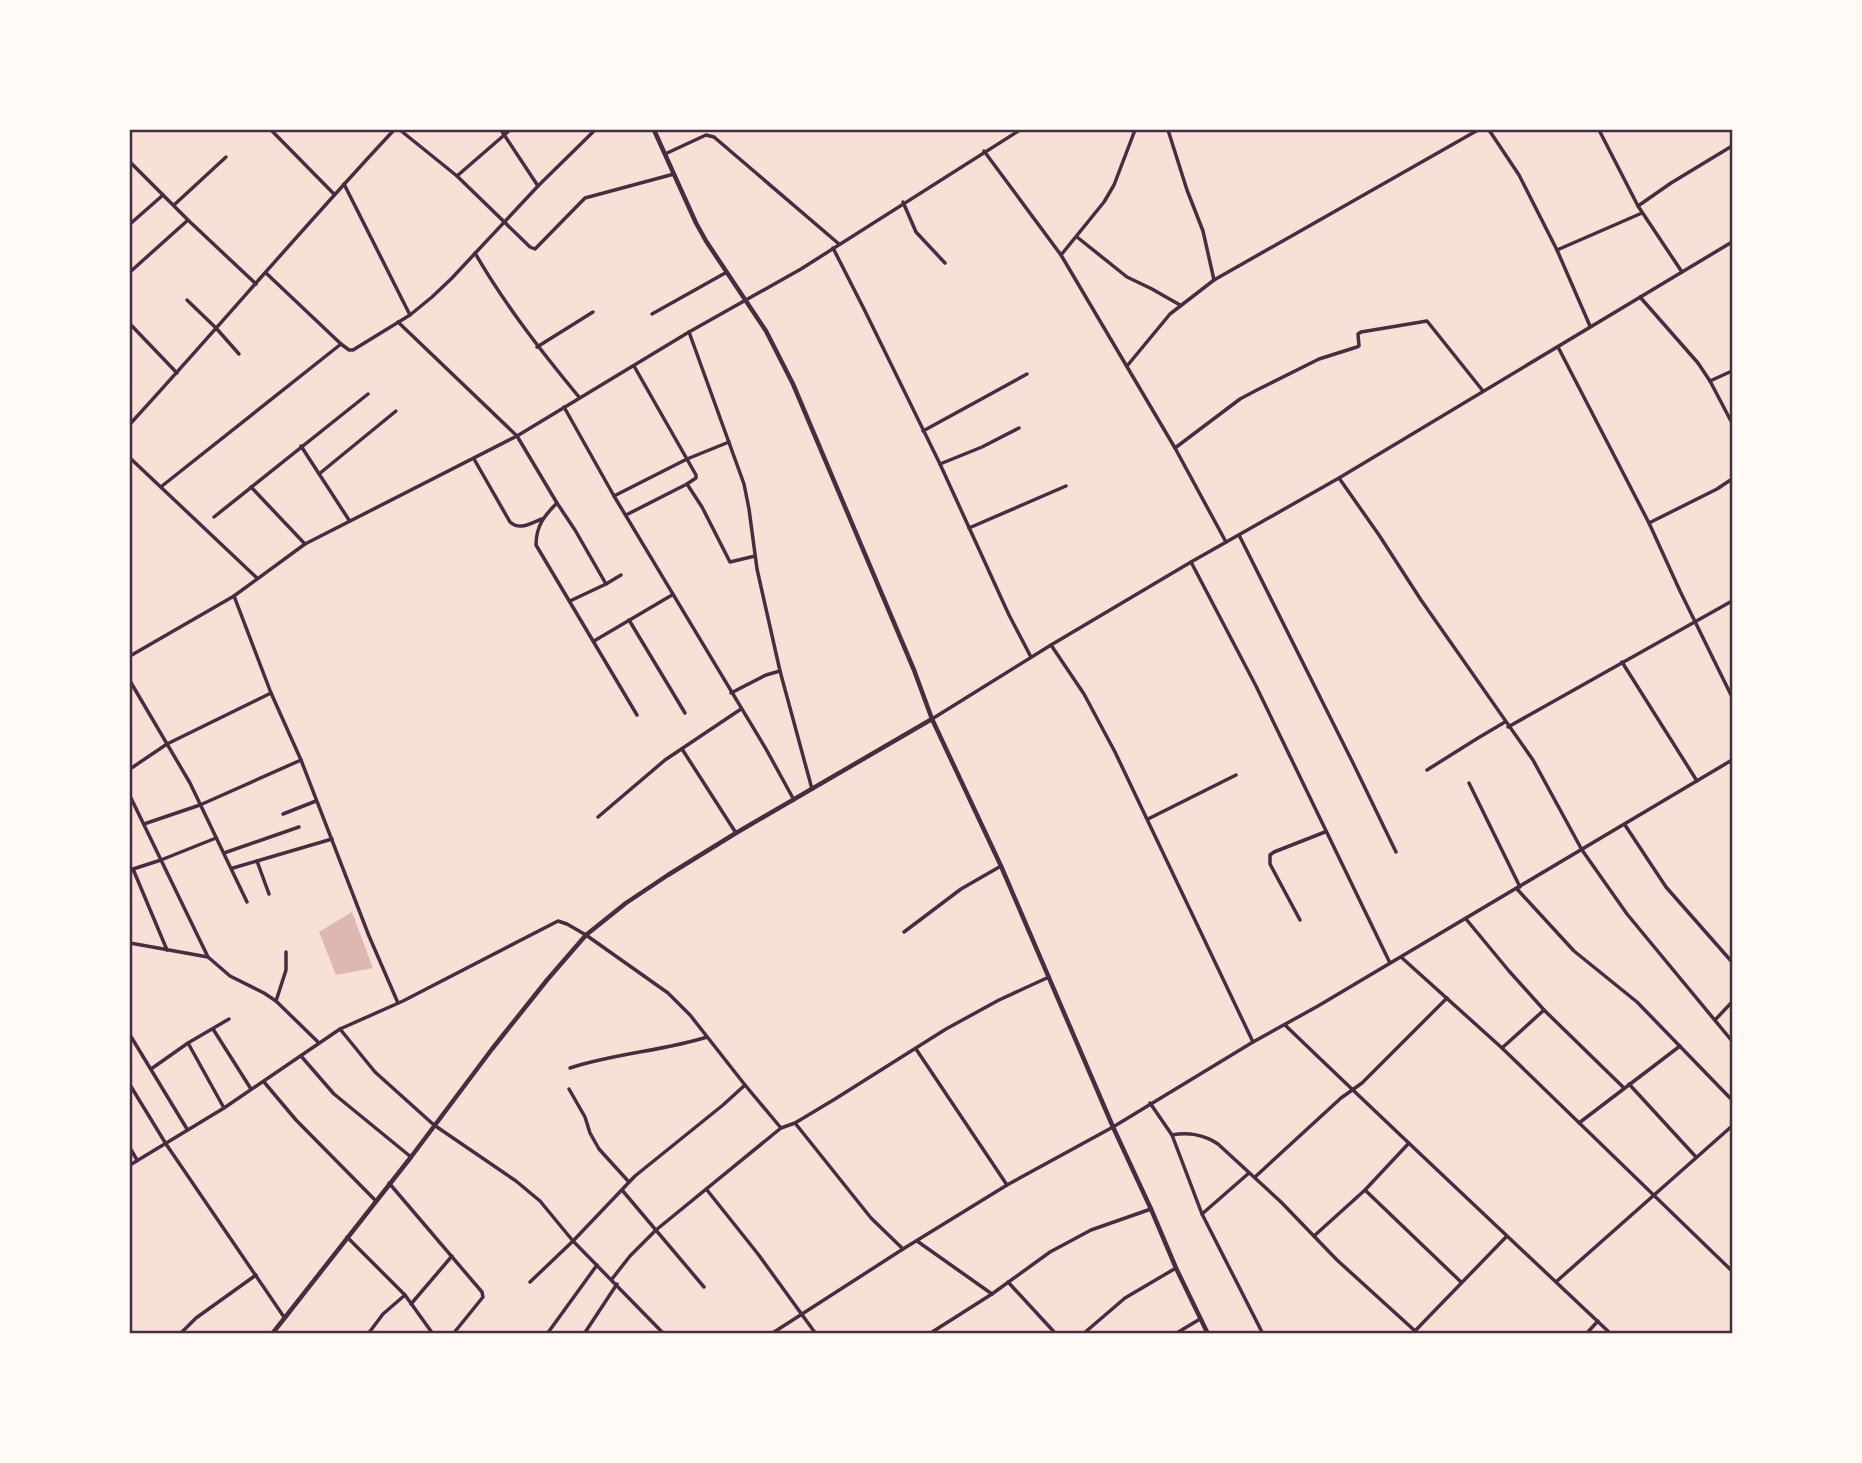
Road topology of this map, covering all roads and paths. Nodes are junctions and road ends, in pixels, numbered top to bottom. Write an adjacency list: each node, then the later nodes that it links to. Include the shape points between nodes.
1 (271, 130): 23 (street)
2 (394, 130): 21 (street)
3 (400, 130): 20 (street)
4 (510, 130): 13 (street)
5 (595, 130): 22 (street)
6 (654, 130): 16 (street)
7 (1020, 130): 15 (street)
8 (1135, 130): 32 (street, via 1114,185)
9 (1168, 130): 44 (street, via 1203,231)
10 (1478, 130): 44 (street)
11 (1489, 130): 36 (street, via 1519,175)
12 (1599, 130): 27 (street)
13 (503, 132): 20 (street); 22 (street)
14 (1732, 146): 27 (street)
15 (984, 151): 25 (street); 38 (street)
16 (665, 154): 19 (street); 34 (street, via 706,135 714,137)
17 (226, 157): 26 (street)
18 (131, 165): 24 (street)
19 (675, 174): 30 (street, via 585,198 536,249); 41 (street, via 696,223)
20 (457, 176): 30 (street)
21 (344, 184): 23 (street); 51 (street)
22 (538, 186): 30 (street)
23 (334, 194): 43 (street)
24 (163, 195): 26 (street); 31 (street)
25 (903, 202): 34 (street); 39 (street, via 916,232)
26 (174, 205): 29 (street)
27 (1638, 206): 28 (street)
28 (1642, 213): 36 (street); 42 (street)
29 (188, 220): 40 (street); 45 (street)
30 (505, 222): 37 (street)
31 (130, 224)
32 (1077, 237): 38 (street); 49 (street, via 1127,278)
33 (1732, 242): 42 (street)
34 (839, 244): 35 (street)
35 (833, 248): 48 (street); 76 (street)
36 (1557, 250): 55 (street)
37 (475, 253): 51 (street); 59 (street)
38 (1061, 255): 63 (street)
39 (945, 263)
40 (130, 272)
41 (727, 272): 48 (street); 52 (street)
42 (1682, 272): 46 (street)
43 (266, 273): 45 (street); 58 (street)
44 (1214, 280): 49 (street)
45 (256, 284): 56 (street)
46 (1640, 297): 55 (street); 67 (street)
47 (187, 300): 56 (street)
48 (745, 300): 57 (street); 127 (street, via 793,384)
49 (1180, 305): 63 (street)
50 (593, 312): 59 (street)
51 (410, 314): 53 (street)
52 (652, 314)
53 (398, 322): 58 (street, via 353,350); 77 (street)
54 (130, 324): 65 (street)
55 (1590, 326): 60 (street)
56 (216, 328): 61 (street); 65 (street)
57 (689, 332): 62 (street); 78 (street)
58 (341, 344): 90 (street)
59 (537, 346): 70 (street)
60 (1558, 347): 68 (street); 98 (street)
61 (239, 354)
62 (634, 366): 70 (street); 83 (street)
63 (1127, 366): 80 (street)
64 (1732, 371): 67 (street)
65 (177, 373): 74 (street)
66 (1027, 374): 76 (street)
67 (1710, 381): 73 (street)
68 (1483, 391): 80 (street, via 1427,321 1360,332 1357,348 1319,359 1255,391); 86 (street)
69 (368, 394): 79 (street)
70 (579, 397): 71 (street)
71 (564, 407): 77 (street); 92 (street)
72 (396, 411): 85 (street)
73 (1732, 423)
74 (130, 424)
75 (1019, 428): 84 (street)
76 (923, 430): 84 (street)
77 (516, 436): 82 (street); 93 (street)
78 (729, 442): 83 (street); 103 (street, via 744,484)
79 (301, 446): 85 (street); 91 (street)
80 (1175, 448): 101 (street)
81 (130, 458): 90 (street)
82 (474, 458): 96 (street, via 515,527); 97 (street)
83 (687, 459): 88 (street, via 696,475); 92 (street)
84 (940, 464): 99 (street)
85 (319, 474): 97 (street)
86 (1339, 478): 100 (street); 128 (street)
87 (1732, 478): 98 (street)
88 (687, 484): 94 (street); 103 (street, via 730,562)
89 (1066, 485): 99 (street)
90 (162, 486): 106 (street)
91 (251, 487): 95 (street); 102 (street)
92 (614, 496): 94 (street)
93 (557, 503): 96 (street); 107 (street)
94 (626, 515): 108 (street)
95 (214, 517)
96 (542, 519): 110 (street, via 536,545)
97 (349, 520): 102 (street)
98 (1649, 523): 113 (street)
99 (969, 528): 117 (street)
100 (1239, 535): 101 (street); 154 (street)
101 (1226, 542): 104 (street)
102 (305, 544): 106 (street)
103 (755, 556): 119 (street)
104 (1191, 562): 115 (street); 149 (street)
105 (621, 575): 107 (street)
106 (257, 579): 109 (street)
107 (606, 584): 110 (street)
108 (672, 595): 112 (street); 122 (street)
109 (234, 596): 116 (street); 121 (street)
110 (570, 601): 114 (street)
111 (1732, 601): 113 (street)
112 (629, 620): 114 (street); 125 (street)
113 (1694, 621): 118 (street); 123 (street)
114 (594, 641): 126 (street)
115 (1051, 645): 117 (street); 145 (street, via 1091,707)
116 (130, 656)
117 (1031, 657): 127 (street)
118 (1622, 662): 128 (street); 136 (street)
119 (780, 671): 122 (street); 138 (street)
120 (130, 681): 129 (street)
121 (271, 693): 129 (street); 131 (street)
122 (731, 693): 124 (street)
123 (1732, 697)
124 (741, 709): 130 (street); 140 (street)
125 (685, 713)
126 (637, 715)
127 (932, 719): 138 (street); 158 (street)
128 (1507, 725): 134 (street); 153 (street, via 1533,760)
129 (167, 744): 133 (street); 142 (street)
130 (682, 749): 144 (street); 150 (street)
131 (301, 760): 141 (street); 142 (street)
132 (1732, 760): 136 (street)
133 (130, 769)
134 (1427, 770)
135 (1236, 775): 145 (street)
136 (1697, 781): 147 (street)
137 (1469, 783): 161 (street)
138 (812, 789): 140 (street)
139 (130, 796): 146 (street)
140 (794, 800): 150 (street)
141 (316, 802): 143 (street); 152 (street)
142 (200, 805): 146 (street); 151 (street)
143 (283, 814)
144 (598, 817)
145 (1148, 819): 189 (street)
146 (144, 824): 156 (street)
147 (1625, 825): 153 (street); 173 (street, via 1667,887)
148 (299, 827): 155 (street)
149 (1325, 832): 165 (street, via 1270,855 1270,864); 174 (street)
150 (736, 833): 167 (street, via 626,903)
151 (216, 838): 155 (street); 156 (street)
152 (332, 839): 157 (street); 179 (street)
153 (1582, 850): 161 (street); 182 (street, via 1627,914)
154 (1396, 852)
155 (224, 853): 159 (street)
156 (161, 860): 160 (street); 171 (street)
157 (257, 861): 159 (street); 162 (street)
158 (1001, 866): 166 (street); 175 (street)
159 (232, 868): 163 (street)
160 (131, 869): 169 (street)
161 (1518, 888): 164 (street); 192 (street, via 1574,951 1637,1002)
162 (269, 894)
163 (247, 902)
164 (1466, 919): 172 (street); 180 (street)
165 (1300, 920)
166 (904, 932)
167 (586, 935): 179 (street, via 555,922); 187 (street, via 668,993); 211 (street)
168 (130, 943): 169 (street)
169 (167, 950): 171 (street)
170 (286, 951): 177 (street, via 284,980)
171 (208, 957): 177 (street, via 230,976)
172 (1401, 957): 174 (street); 176 (street)
173 (1732, 962)
174 (1390, 963): 183 (street)
175 (1049, 977): 194 (street, via 999,1000); 213 (street)
176 (1447, 998): 193 (street); 205 (street)
177 (276, 1001): 191 (street)
178 (1732, 1002): 182 (street)
179 (398, 1003): 185 (street)
180 (1544, 1010): 193 (street); 202 (street)
181 (229, 1019): 184 (street)
182 (1715, 1020): 188 (street)
183 (1285, 1025): 189 (street); 205 (street)
184 (213, 1029): 190 (street); 204 (street)
185 (340, 1029): 191 (street); 211 (street, via 375,1072)
186 (130, 1035): 197 (street)
187 (707, 1037): 196 (street); 201 (street)
188 (1732, 1041)
189 (1253, 1042): 207 (street)
190 (188, 1043): 197 (street); 208 (street)
191 (319, 1043): 195 (street)
192 (1680, 1046): 199 (street); 206 (street)
193 (1502, 1048): 210 (street)
194 (916, 1049): 209 (street); 228 (street)
195 (301, 1056): 198 (street); 220 (street, via 334,1094)
196 (570, 1068)
197 (151, 1069): 215 (street)
198 (264, 1082): 204 (street); 233 (street)
199 (1629, 1084): 202 (street); 221 (street)
200 (130, 1085): 218 (street)
201 (744, 1085): 214 (street); 226 (street)
202 (1624, 1088): 210 (street)
203 (569, 1089): 226 (street, via 599,1149)
204 (252, 1090): 208 (street)
205 (1352, 1090): 217 (street); 225 (street)
206 (1732, 1100)
207 (1150, 1103): 213 (street); 216 (street)
208 (225, 1108): 215 (street)
209 (795, 1123): 214 (street); 242 (street, via 871,1218)
210 (1579, 1123): 232 (street)
211 (435, 1125): 220 (street); 240 (street, via 528,1191)
212 (1732, 1126): 221 (street)
213 (1113, 1127): 228 (street); 234 (street)
214 (781, 1128): 230 (street)
215 (187, 1129): 218 (street)
216 (1172, 1135): 224 (street, via 1210,1139); 235 (street)
217 (1409, 1143): 231 (street); 239 (street)
218 (166, 1144): 222 (street); 247 (street)
219 (130, 1148): 222 (street)
220 (411, 1157): 227 (street)
221 (1696, 1157): 232 (street)
222 (137, 1160): 223 (street)
223 (130, 1165)
224 (1249, 1173): 225 (street); 235 (street)
225 (1255, 1177): 237 (street)
226 (629, 1182): 229 (street)
227 (389, 1183): 233 (street); 243 (street)
228 (1007, 1185): 241 (street)
229 (622, 1190): 236 (street); 240 (street)
230 (706, 1190): 236 (street); 258 (street)
231 (1365, 1190): 237 (street); 252 (street)
232 (1653, 1195): 246 (street); 249 (street)
233 (375, 1200): 238 (street)
234 (1151, 1209): 245 (street); 251 (street, via 1091,1230)
235 (1202, 1214): 278 (street)
236 (656, 1230): 248 (street); 254 (street)
237 (1314, 1236): 262 (street)
238 (348, 1237): 256 (street); 259 (street)
239 (1506, 1237): 249 (street); 252 (street)
240 (573, 1241): 244 (street); 250 (street)
241 (917, 1241): 242 (street); 255 (street)
242 (903, 1249): 258 (street)
243 (452, 1256): 257 (street); 267 (street, via 483,1294)
244 (597, 1265): 248 (street); 268 (street)
245 (1176, 1268): 260 (street); 275 (street, via 1125,1298)
246 (1732, 1271)
247 (256, 1275): 259 (street); 264 (street)
248 (612, 1279): 253 (street)
249 (1557, 1281): 261 (street)
250 (530, 1282)
251 (1008, 1282): 255 (street); 274 (street)
252 (1461, 1282): 262 (street)
253 (617, 1284): 269 (street); 270 (street)
254 (704, 1287)
255 (992, 1294): 273 (street)
256 (405, 1295): 257 (street); 266 (street)
257 (411, 1304): 263 (street)
258 (801, 1314): 271 (street); 272 (street)
259 (284, 1317): 265 (street)
260 (1200, 1319): 276 (street); 277 (street)
261 (1598, 1321): 279 (street); 280 (street)
262 (1413, 1332)
263 (433, 1333)
264 (180, 1334)
265 (272, 1334)
266 (368, 1334)
267 (453, 1334)
268 (547, 1334)
269 (584, 1334)
270 (664, 1334)
271 (771, 1334)
272 (816, 1334)
273 (929, 1334)
274 (1056, 1334)
275 (1083, 1334)
276 (1175, 1334)
277 (1208, 1334)
278 (1263, 1334)
279 (1586, 1334)
280 (1611, 1334)

